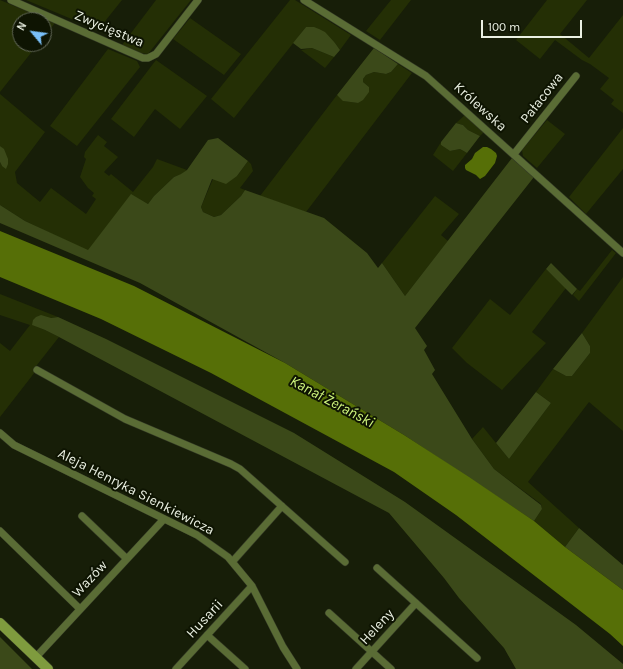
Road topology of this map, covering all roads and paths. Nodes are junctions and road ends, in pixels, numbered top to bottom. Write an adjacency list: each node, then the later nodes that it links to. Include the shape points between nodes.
1 (11, 0): 2 (street, Zwycięstwa, via 143,58 156,54)
2 (198, 0)
3 (304, 0): 5 (street, Królewska, via 426,76)
4 (576, 76): 5 (street, Pałacowa)
5 (514, 154): 6 (street, Królewska)
6 (623, 253)
7 (37, 370): 9 (street, via 125,419 231,464)
8 (0, 433): 11 (street, Aleja Henryka Sienkiewicza, via 14,445)
9 (282, 506): 14 (street); 15 (street)
10 (82, 516): 13 (street)
11 (164, 520): 13 (street, Wazów); 14 (street, Aleja Henryka Sienkiewicza, via 197,535)
12 (0, 531): 19 (street)
13 (127, 559): 19 (street, Wazów)
14 (232, 562): 17 (street, Aleja Henryka Sienkiewicza)
15 (345, 562)
16 (377, 568): 18 (street)
17 (252, 586): 22 (street, Husarii); 29 (street, Aleja Henryka Sienkiewicza)
18 (416, 603): 23 (street, Heleny); 25 (street)
19 (80, 609): 24 (street, Wazów)
20 (329, 614): 23 (street)
21 (0, 623): 24 (main road)
22 (207, 635): 27 (street, Husarii); 28 (street)
23 (371, 652): 30 (street, Heleny); 31 (street)
24 (36, 657): 26 (main road)
25 (477, 658)
26 (48, 669)
27 (176, 669)
28 (245, 669)
29 (297, 669)
30 (356, 669)
31 (391, 669)

